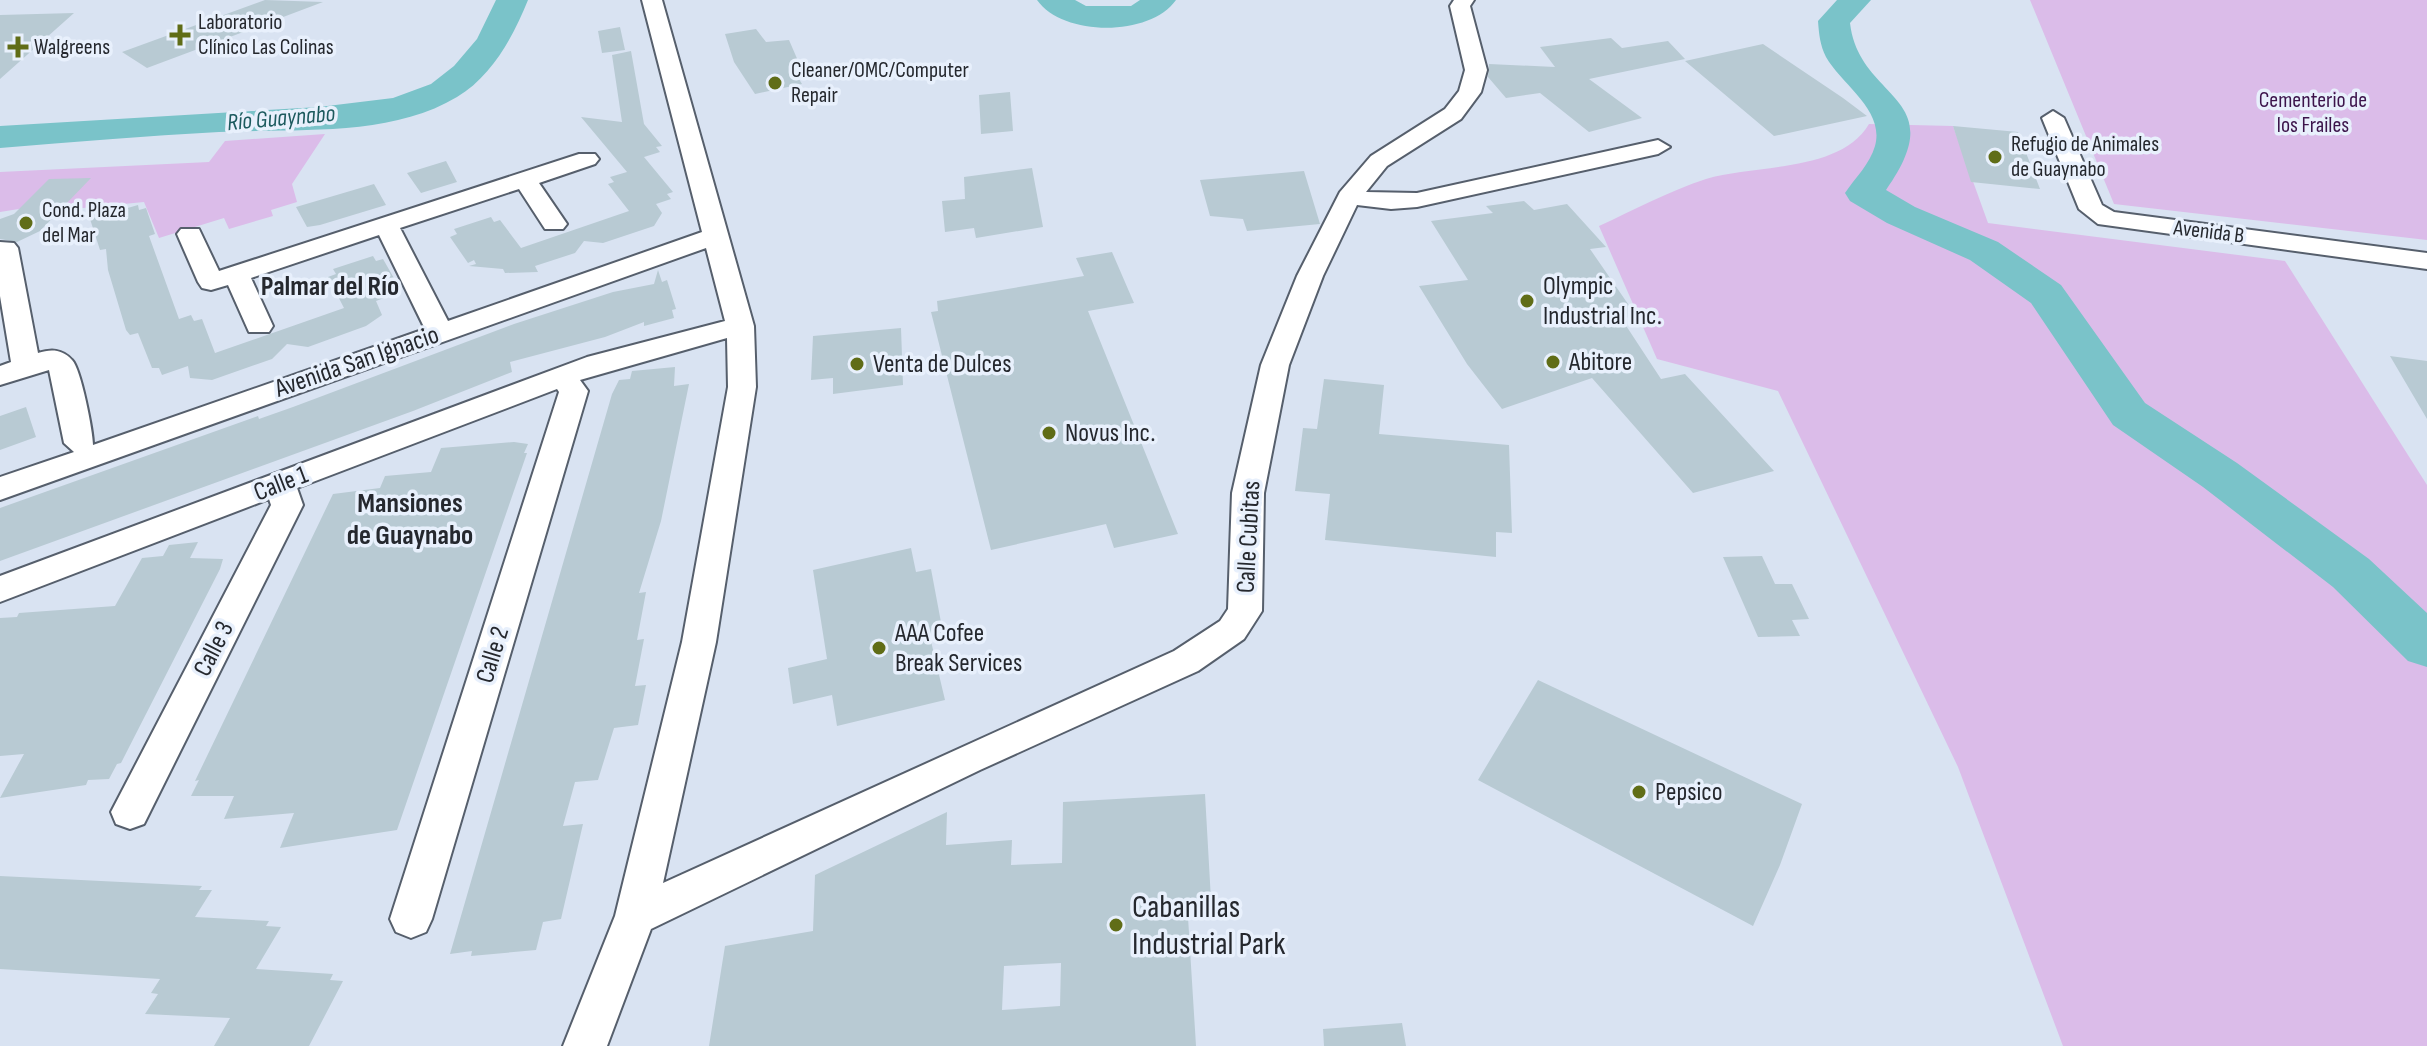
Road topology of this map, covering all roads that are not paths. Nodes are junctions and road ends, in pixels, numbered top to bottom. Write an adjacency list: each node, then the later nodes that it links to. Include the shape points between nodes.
1 (652, 0): 10 (street)
2 (1464, 0): 7 (street, Calle Cubitas, via 1460,6 1476,70 1470,92 1453,114 1379,161)
3 (2053, 118): 13 (street, Avenida B, via 2091,209 2107,219)
4 (1658, 147): 7 (street, via 1417,200)
5 (587, 159): 6 (street)
6 (525, 180): 8 (street); 9 (street)
7 (1349, 197): 26 (street, Calle Cubitas, via 1275,365 1248,493 1245,611 1232,630 1186,661)
8 (554, 224)
9 (386, 225): 14 (street); 16 (street)
10 (713, 228): 16 (street, Avenida San Ignacio); 17 (street)
11 (190, 234): 14 (street, via 211,282)
12 (5, 248): 18 (street)
13 (2427, 261)
14 (236, 274): 15 (street)
15 (259, 326)
16 (437, 326): 20 (street, Avenida San Ignacio); 23 (street, Avenida San Ignacio)
17 (740, 326): 19 (street, Calle 1, via 640,350); 26 (street, via 742,387 732,459 699,642)
18 (13, 372): 20 (street, via 51,358 62,366)
19 (568, 384): 22 (street, Calle 1); 27 (street, Calle 2)
20 (79, 443): 21 (street, Avenida San Ignacio)
21 (0, 470)
22 (280, 484): 24 (street, Calle 1); 25 (street, Calle 3, via 287,505)
23 (0, 489)
24 (0, 589)
25 (130, 812)
26 (635, 916): 28 (street)
27 (411, 919)
28 (585, 1046)

